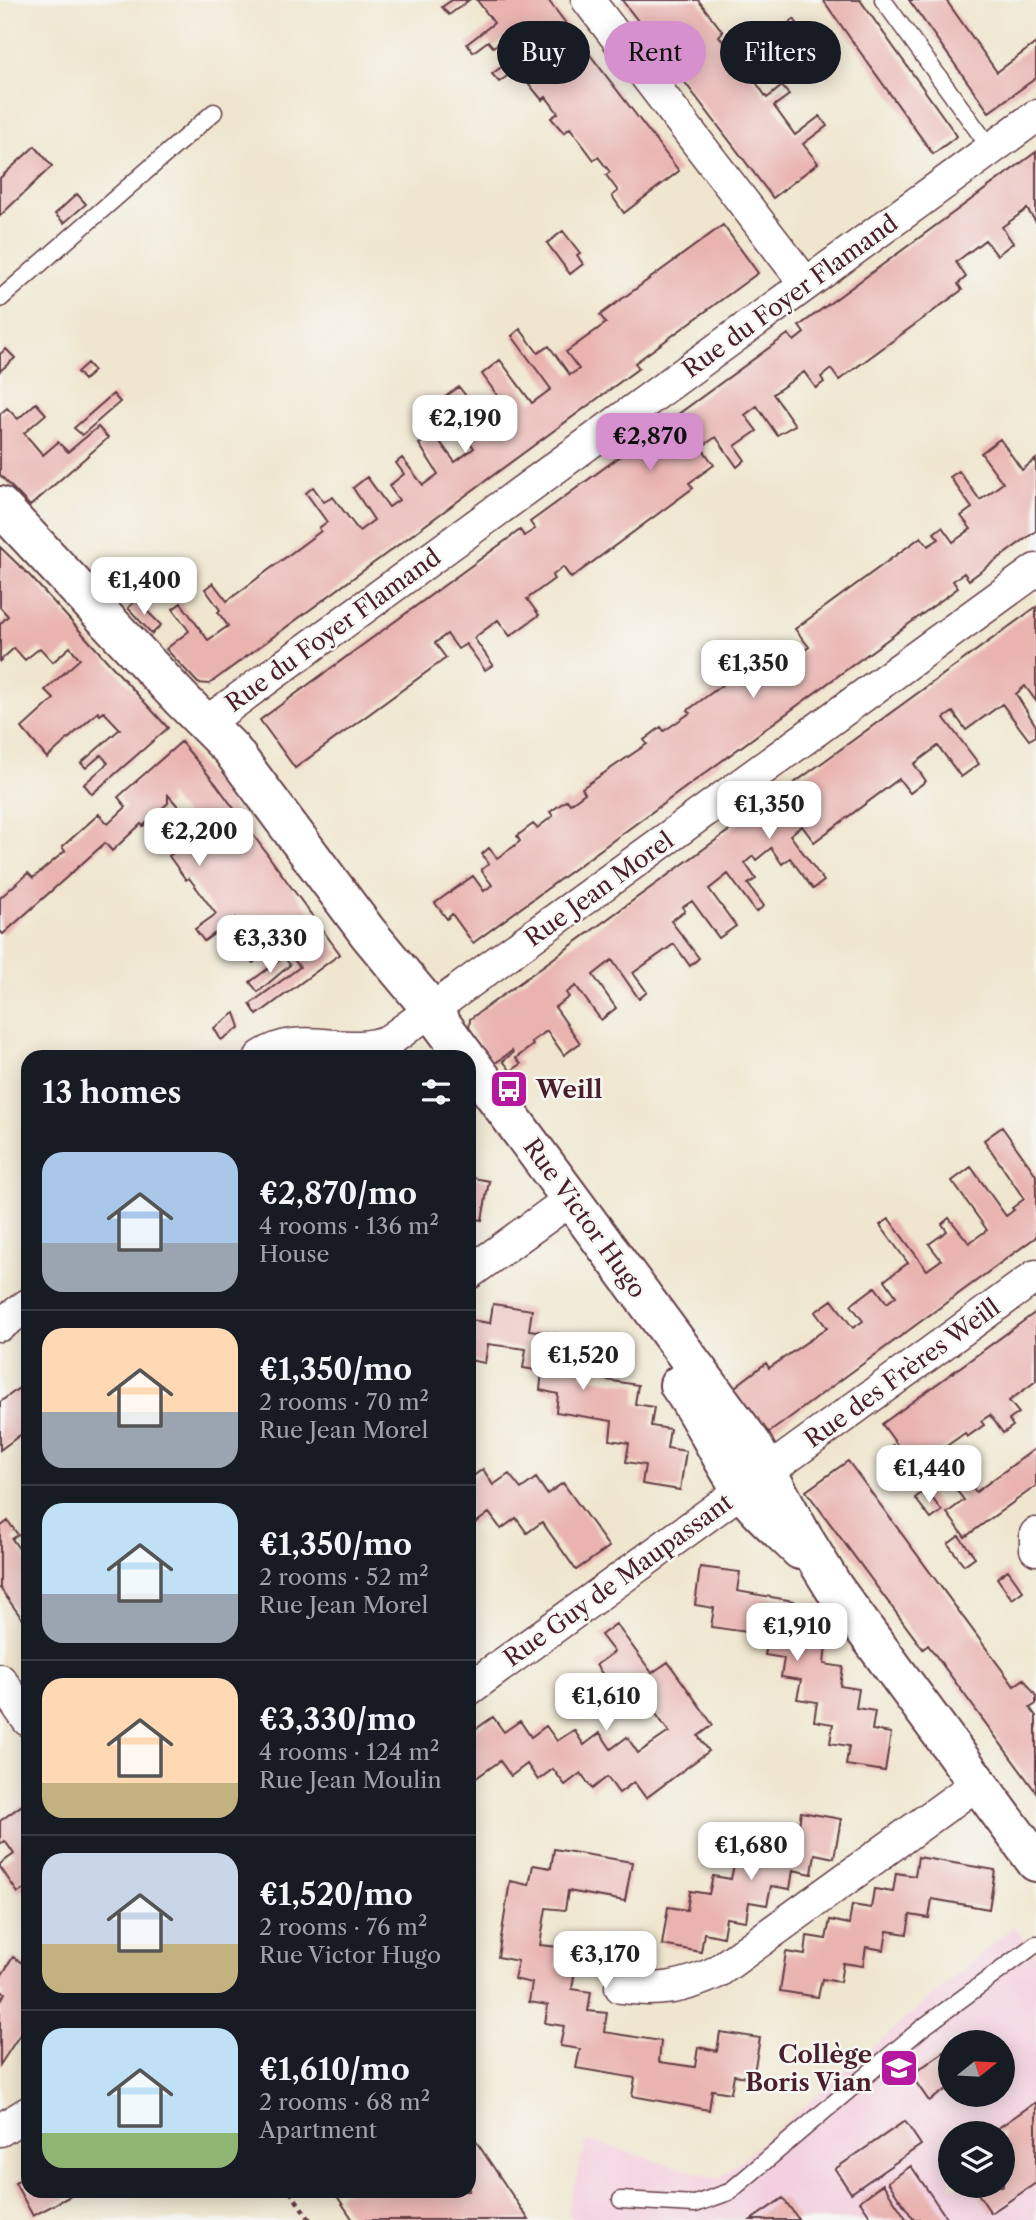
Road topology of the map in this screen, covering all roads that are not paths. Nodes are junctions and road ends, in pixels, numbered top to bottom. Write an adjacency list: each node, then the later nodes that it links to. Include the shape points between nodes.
1 (588, 0): 6 (street)
2 (883, 0): 5 (lane)
3 (214, 112): 7 (lane)
4 (1036, 116): 5 (street, Rue du Foyer Flamand)
5 (990, 149): 6 (street, Rue du Foyer Flamand)
6 (806, 284): 10 (street, Rue du Foyer Flamand)
7 (0, 299)
8 (0, 506): 10 (street, Rue Victor Hugo)
9 (1036, 570): 11 (street, Rue Jean Morel)
10 (205, 723): 11 (street, Rue Victor Hugo, via 250,772)
11 (426, 1016): 12 (street, Rue Jean Morel, via 373,1046 290,1044); 13 (street, Rue Victor Hugo); 14 (street, Rue Victor Hugo)
12 (272, 1050)
13 (439, 1050)
14 (459, 1050)
15 (476, 1072): 17 (street, Rue Victor Hugo)
16 (476, 1107): 17 (street, Rue Victor Hugo)
17 (562, 1206): 18 (street); 22 (street, Rue Victor Hugo, via 752,1444)
18 (476, 1268)
19 (1036, 1276): 22 (street, Rue des Frères Weill)
20 (21, 1310): 21 (street)
21 (0, 1325)
22 (755, 1480): 26 (street, Rue Guy de Maupassant); 28 (street, Rue Victor Hugo, via 804,1539 834,1588)
23 (1036, 1534): 24 (street)
24 (1036, 1549)
25 (0, 1680): 27 (street)
26 (476, 1684)
27 (21, 1710)
28 (978, 1783): 29 (street, Rue Victor Hugo); 31 (street, via 717,1972 674,1988)
29 (1036, 1862)
30 (1036, 1944): 34 (lane, via 922,2028 729,2192 695,2204)
31 (621, 1987)
32 (21, 2117): 33 (street)
33 (0, 2130)
34 (621, 2200)

